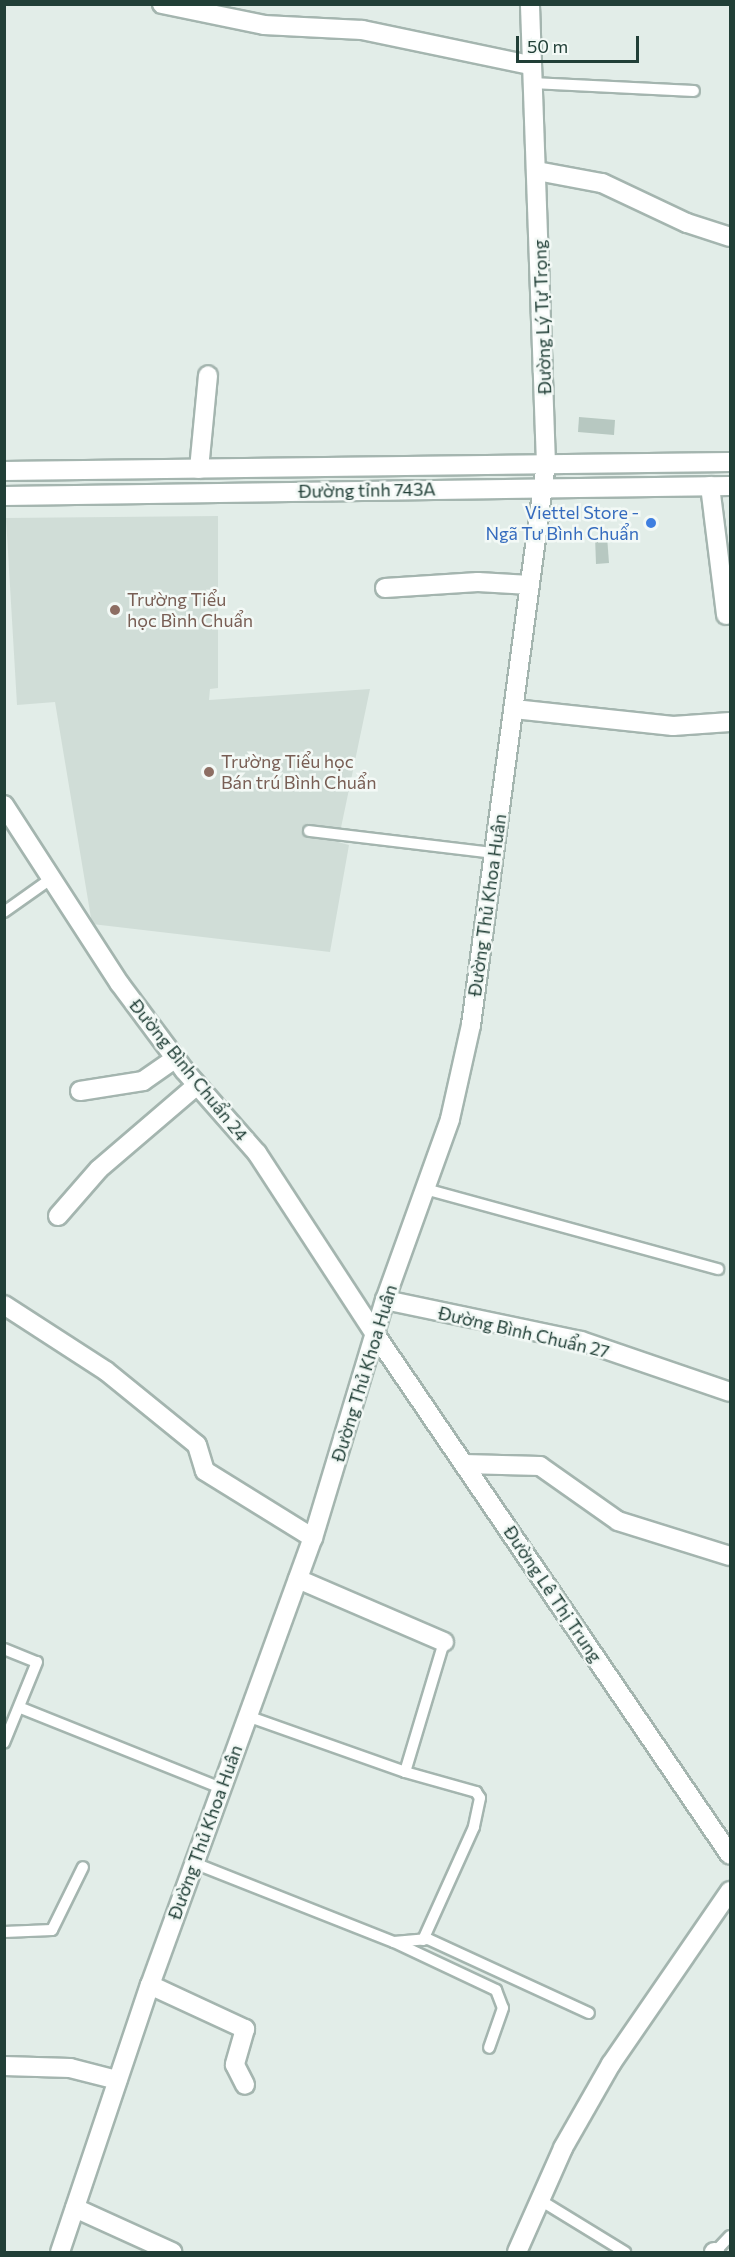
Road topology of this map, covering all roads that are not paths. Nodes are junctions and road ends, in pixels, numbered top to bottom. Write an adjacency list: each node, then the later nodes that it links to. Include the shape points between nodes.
1 (162, 4): 3 (street, via 264,25 362,30)
2 (530, 4): 3 (street, Đường Lý Tự Trọng)
3 (531, 74): 4 (lane); 5 (street, Đường Lý Tự Trọng)
4 (694, 91)
5 (537, 171): 6 (street, via 602,183 687,224); 9 (street, Đường Lý Tự Trọng)
6 (730, 237)
7 (208, 375): 10 (street)
8 (730, 462): 9 (street, Đường tỉnh 743A)
9 (546, 464): 10 (street, Đường tỉnh 743A); 14 (street, Đường Thủ Khoa Huân)
10 (199, 469): 11 (street, Đường tỉnh 743A)
11 (4, 471)
12 (710, 486): 13 (street, Đường tỉnh 743A); 14 (street, Đường tỉnh 743A); 18 (street)
13 (730, 486)
14 (544, 488): 15 (street, Đường tỉnh 743A); 16 (street, Đường Thủ Khoa Huân)
15 (4, 496)
16 (530, 585): 17 (street, via 478,582); 19 (street, Đường Thủ Khoa Huân)
17 (386, 588)
18 (726, 615)
19 (514, 709): 20 (street, via 673,726); 23 (street, Đường Thủ Khoa Huân)
20 (730, 722)
21 (4, 805): 24 (street, Đường Bình Chuẩn 24)
22 (309, 831): 23 (lane)
23 (494, 854): 29 (street, Đường Thủ Khoa Huân, via 471,1025 450,1119)
24 (52, 878): 25 (lane); 26 (street, Đường Bình Chuẩn 24)
25 (4, 912)
26 (176, 1058): 27 (street, Đường Bình Chuẩn 24); 28 (street, via 143,1081)
27 (197, 1085): 30 (street, via 99,1169); 34 (street, Đường Bình Chuẩn 24, via 257,1153)
28 (80, 1091)
29 (425, 1189): 31 (lane); 32 (street, Đường Thủ Khoa Huân)
30 (58, 1216)
31 (718, 1269)
32 (385, 1300): 34 (street, Đường Thủ Khoa Huân); 35 (street, Đường Bình Chuẩn 27, via 580,1341)
33 (4, 1305): 37 (street, via 106,1371 197,1445 205,1471)
34 (375, 1334): 36 (street, Đường Lê Thị Trung); 37 (street, Đường Thủ Khoa Huân)
35 (730, 1392)
36 (464, 1464): 38 (street, via 540,1466 618,1521); 47 (street, Đường Lê Thị Trung)
37 (313, 1538): 39 (street, Đường Thủ Khoa Huân)
38 (730, 1556)
39 (298, 1578): 40 (street); 43 (street, Đường Thủ Khoa Huân)
40 (444, 1642): 45 (lane)
41 (4, 1649): 42 (lane, via 37,1662)
42 (21, 1708): 44 (lane); 46 (lane)
43 (247, 1716): 45 (lane); 46 (street, Đường Thủ Khoa Huân)
44 (4, 1743)
45 (405, 1772): 53 (lane, via 476,1792 480,1798 474,1827)
46 (221, 1788): 49 (street, Đường Thủ Khoa Huân)
47 (725, 1834): 48 (street, Đường Lê Thị Trung)
48 (730, 1855)
49 (194, 1863): 54 (lane); 55 (street, Đường Thủ Khoa Huân)
50 (83, 1867): 52 (lane, via 52,1930)
51 (730, 1891): 61 (street, via 611,2064)
52 (4, 1932)
53 (423, 1940): 54 (lane); 56 (lane)
54 (394, 1942): 57 (lane, via 496,1990 503,2008)
55 (150, 1985): 59 (street, Đường Thủ Khoa Huân, via 139,2030); 60 (street, via 245,2029 236,2064)
56 (589, 2013)
57 (489, 2048)
58 (4, 2066): 59 (street, via 69,2068)
59 (117, 2080): 62 (street, Đường Thủ Khoa Huân)
60 (245, 2085)
61 (540, 2200): 67 (street); 68 (lane)
62 (75, 2208): 65 (street, Đường Thủ Khoa Huân); 66 (street)
63 (730, 2236): 64 (lane)
64 (714, 2252)
65 (60, 2253)
66 (172, 2253)
67 (517, 2253)
68 (625, 2253)

